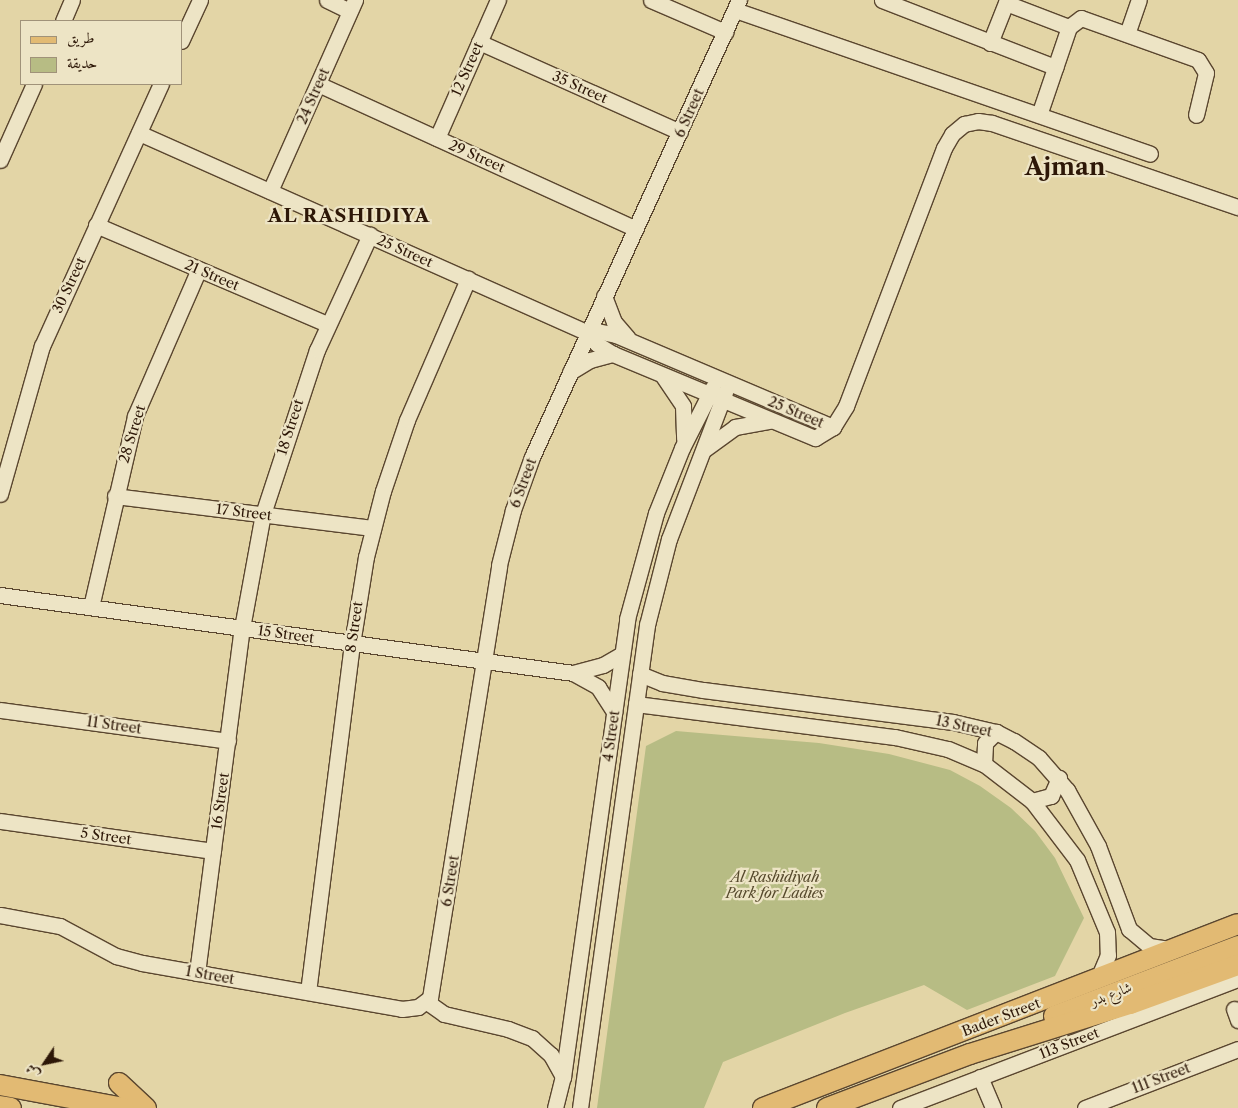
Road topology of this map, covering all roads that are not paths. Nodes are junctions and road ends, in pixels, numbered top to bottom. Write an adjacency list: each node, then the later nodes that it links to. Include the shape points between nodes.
1 (72, 0): 12 (street)
2 (200, 0): 16 (street)
3 (326, 0): 9 (street)
4 (498, 0): 17 (street, 12 Street)
5 (651, 0): 14 (street)
6 (882, 0): 11 (street)
7 (1139, 0): 15 (street)
8 (1007, 2): 13 (street); 18 (street)
9 (353, 5): 20 (street, 24 Street)
10 (737, 5): 14 (street, 6 Street); 23 (street)
11 (912, 6): 18 (street)
12 (63, 20)
13 (1069, 27): 15 (street, via 1077,19 1085,18); 19 (street)
14 (725, 32): 26 (street, 6 Street)
15 (1127, 34): 24 (street, via 1202,64 1205,79)
16 (182, 38)
17 (479, 42): 26 (street, 35 Street); 27 (street, 12 Street)
18 (990, 43): 19 (street)
19 (1055, 67): 23 (street)
20 (318, 84): 27 (street, 29 Street); 30 (street, 24 Street)
21 (34, 85): 29 (street)
22 (161, 85): 25 (street, 30 Street)
23 (1039, 115): 28 (street)
24 (1196, 115)
25 (139, 132): 30 (street, 25 Street); 32 (street, 30 Street)
26 (680, 132): 33 (street, 6 Street)
27 (437, 138): 33 (street, 29 Street)
28 (1150, 154)
29 (0, 159)
30 (270, 191): 34 (street, 25 Street)
31 (1238, 207): 47 (street, via 992,123 964,124 952,134 944,148 854,388)
32 (96, 226): 35 (street, 21 Street); 48 (street, 30 Street, via 42,346)
33 (636, 229): 37 (street, 6 Street)
34 (370, 235): 36 (street, 25 Street); 38 (street, 18 Street)
35 (198, 269): 38 (street, 21 Street); 55 (street, 28 Street, via 135,416)
36 (468, 279): 39 (street, 25 Street); 57 (street, 8 Street, via 407,420)
37 (604, 296): 39 (street, 6 Street); 40 (street, via 614,322)
38 (327, 324): 56 (street, 18 Street)
39 (588, 333): 40 (street, 25 Street, via 605,332); 41 (street, 25 Street, via 597,344); 42 (street, 6 Street)
40 (633, 342): 44 (street, 25 Street)
41 (613, 354): 42 (street, via 590,360); 43 (street, 25 Street)
42 (570, 372): 63 (street, 6 Street, via 532,457 513,510 499,565)
43 (662, 375): 45 (street, 25 Street); 51 (street, via 683,406 686,421)
44 (723, 382): 45 (street, 4 Street); 47 (street, 25 Street)
45 (716, 398): 46 (street, 25 Street); 51 (street, 4 Street); 52 (street, 4 Street)
46 (772, 421): 47 (street, 25 Street, via 810,438 820,437); 52 (street, via 747,423 730,430 714,440)
47 (833, 427)
48 (17, 432): 49 (street); 53 (street, 30 Street)
49 (0, 441)
50 (0, 448): 53 (street)
51 (682, 448): 62 (street, 4 Street, via 640,562)
52 (698, 458): 65 (street, 4 Street, via 657,582)
53 (8, 462): 54 (street, 30 Street)
54 (0, 494)
55 (115, 496): 56 (street, 17 Street); 59 (street, 28 Street)
56 (263, 514): 57 (street, 17 Street); 60 (street, 18 Street)
57 (373, 528): 61 (street, 8 Street)
58 (0, 594): 59 (street, 15 Street)
59 (91, 607): 60 (street, 15 Street)
60 (242, 628): 61 (street, 15 Street); 70 (street, 16 Street)
61 (352, 644): 63 (street, 15 Street); 83 (street, 8 Street)
62 (622, 654): 64 (street, 15 Street, via 603,665); 68 (street, 4 Street)
63 (483, 662): 64 (street, 15 Street); 84 (street, 6 Street, via 434,988)
64 (573, 673): 68 (street, 15 Street, via 598,687)
65 (640, 674): 66 (street, 4 Street); 69 (street, 13 Street, via 670,685 953,722)
66 (636, 704): 71 (street, 13 Street, via 895,737 934,744); 96 (street, 4 Street)
67 (0, 710): 70 (street, 11 Street)
68 (614, 712): 86 (street, 4 Street)
69 (996, 732): 71 (street, via 985,742); 72 (street, 13 Street, via 1027,749)
70 (228, 741): 75 (street, 16 Street)
71 (984, 764): 73 (street, 13 Street)
72 (1059, 778): 73 (street, via 1050,796); 78 (street, 13 Street, via 1098,846 1129,929 1149,946)
73 (1032, 801): 81 (street, 13 Street, via 1067,844 1099,908 1109,947)
74 (0, 820): 75 (street, 5 Street)
75 (213, 851): 80 (street, 16 Street)
76 (0, 915): 80 (street, 1 Street, via 60,926 128,960)
77 (1238, 924): 78 (main road, Bader Street)
78 (1172, 949): 81 (main road, Bader Street)
79 (1237, 953): 98 (main road, Bader Street, via 1130,1004 987,1048)
80 (197, 973): 83 (street, 1 Street)
81 (1098, 978): 97 (main road, Bader Street)
82 (1238, 979): 87 (street, 113 Street)
83 (308, 992): 84 (street, 1 Street, via 402,1009)
84 (427, 1002): 86 (street, via 444,1014 508,1028 532,1038 551,1055)
85 (1238, 1049): 90 (street, 111 Street)
86 (563, 1077): 95 (street, 4 Street)
87 (980, 1077): 99 (street, 113 Street); 100 (street)
88 (119, 1083): 94 (main road)
89 (0, 1085): 93 (main road)
90 (1124, 1101): 101 (street, 111 Street)
91 (0, 1106): 92 (main road)
92 (11, 1108)
93 (124, 1108)
94 (146, 1108)
95 (555, 1108)
96 (580, 1108)
97 (763, 1108)
98 (827, 1108)
99 (900, 1108)
100 (993, 1108)
101 (1084, 1108)

